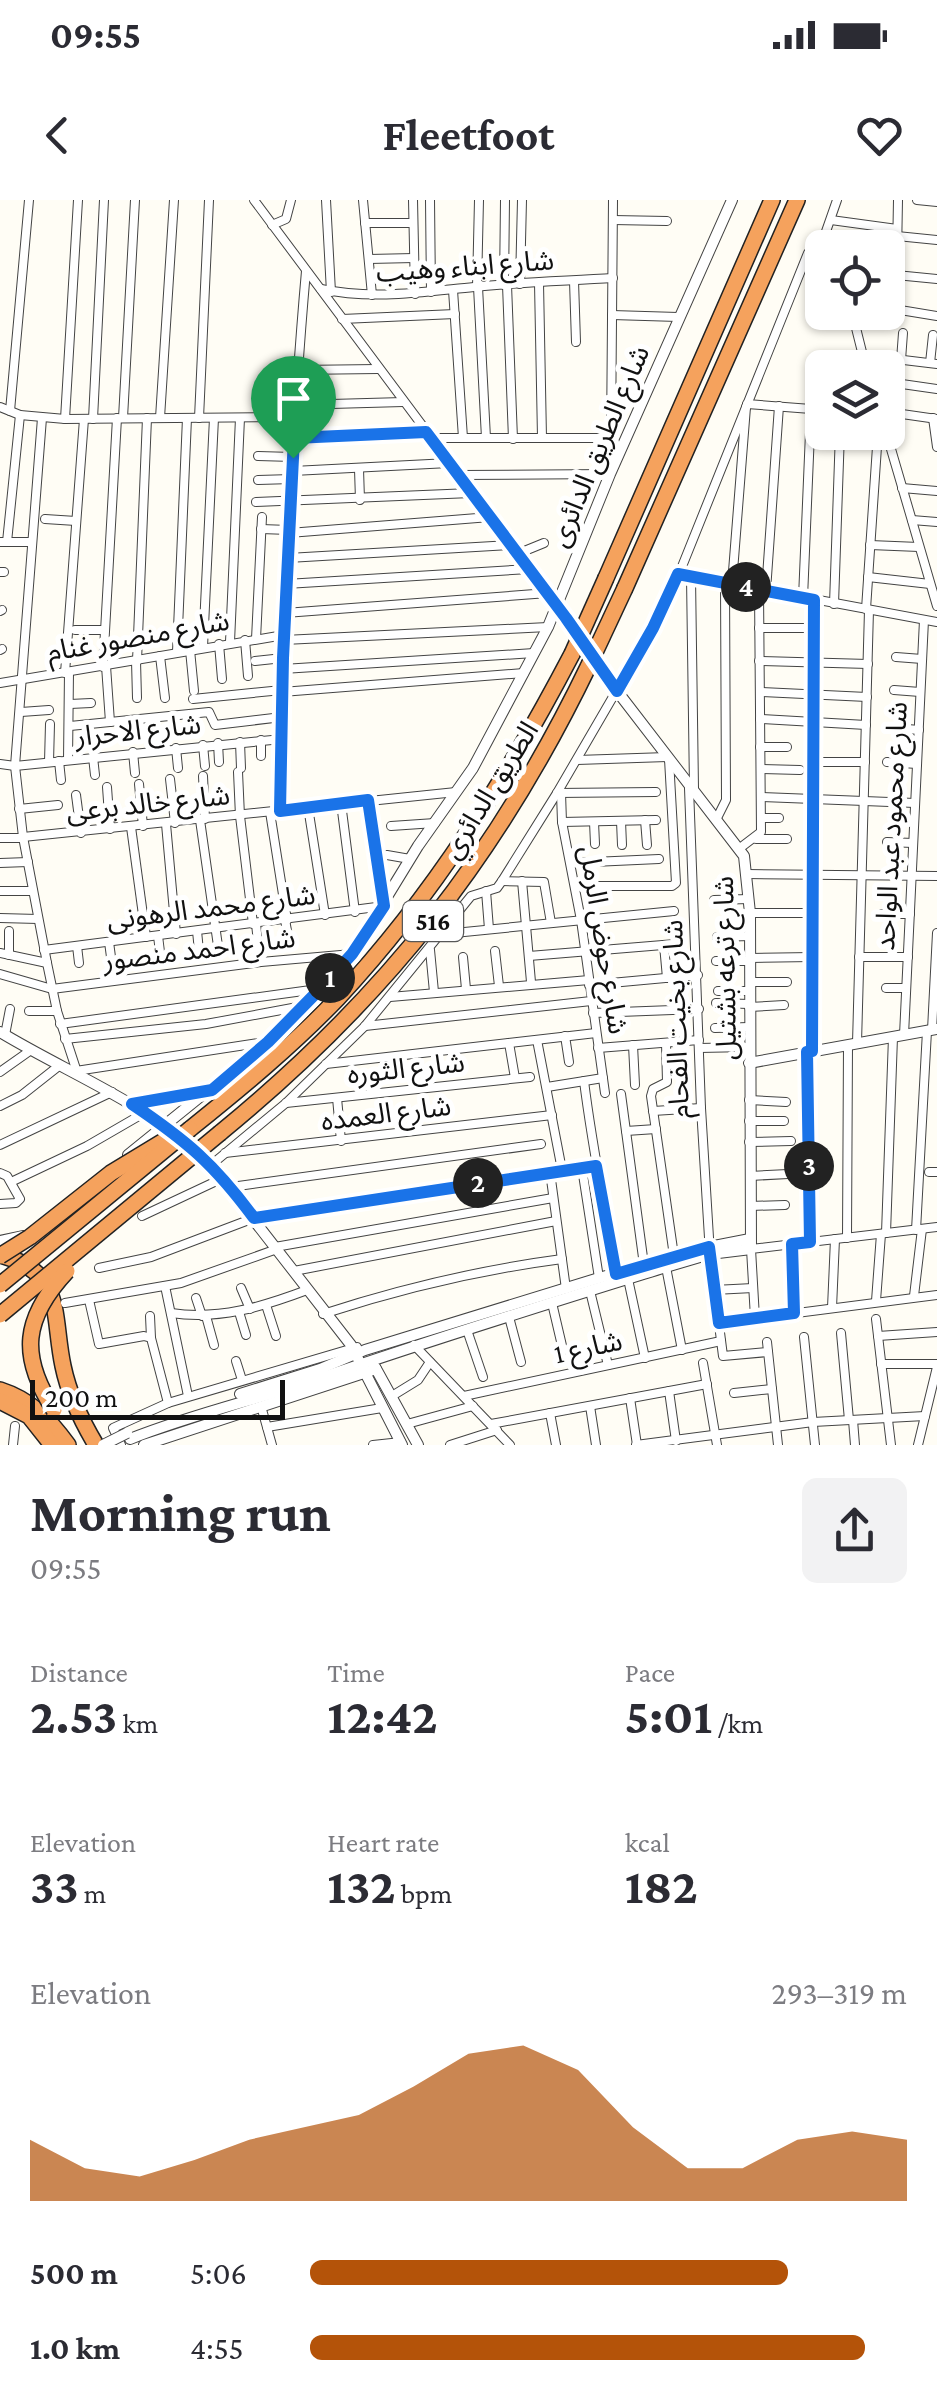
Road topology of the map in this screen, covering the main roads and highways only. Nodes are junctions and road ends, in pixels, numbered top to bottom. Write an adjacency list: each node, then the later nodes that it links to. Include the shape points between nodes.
1 (772, 200): 3 (highway, الطريق الدائري / 516, bridge, via 572,654 484,810 366,966)
2 (798, 200): 4 (highway, الطريق الدائري / 516, bridge, via 560,725 472,869 412,948 321,1046)
3 (190, 1137): 5 (highway, bridge, via 160,1142); 6 (highway, الطريق الدائري / 516, bridge)
4 (90, 1242): 7 (highway, الطريق الدائري / 516, bridge); 12 (highway, bridge, via 46,1298 29,1350 33,1372)
5 (0, 1256): 13 (highway, via 29,1267 54,1297 65,1376)
6 (0, 1286)
7 (0, 1315)
8 (0, 1390): 11 (highway, via 38,1409)
9 (0, 1401): 10 (highway, via 29,1416)
10 (52, 1445)
11 (68, 1445)
12 (80, 1445)
13 (100, 1445)

